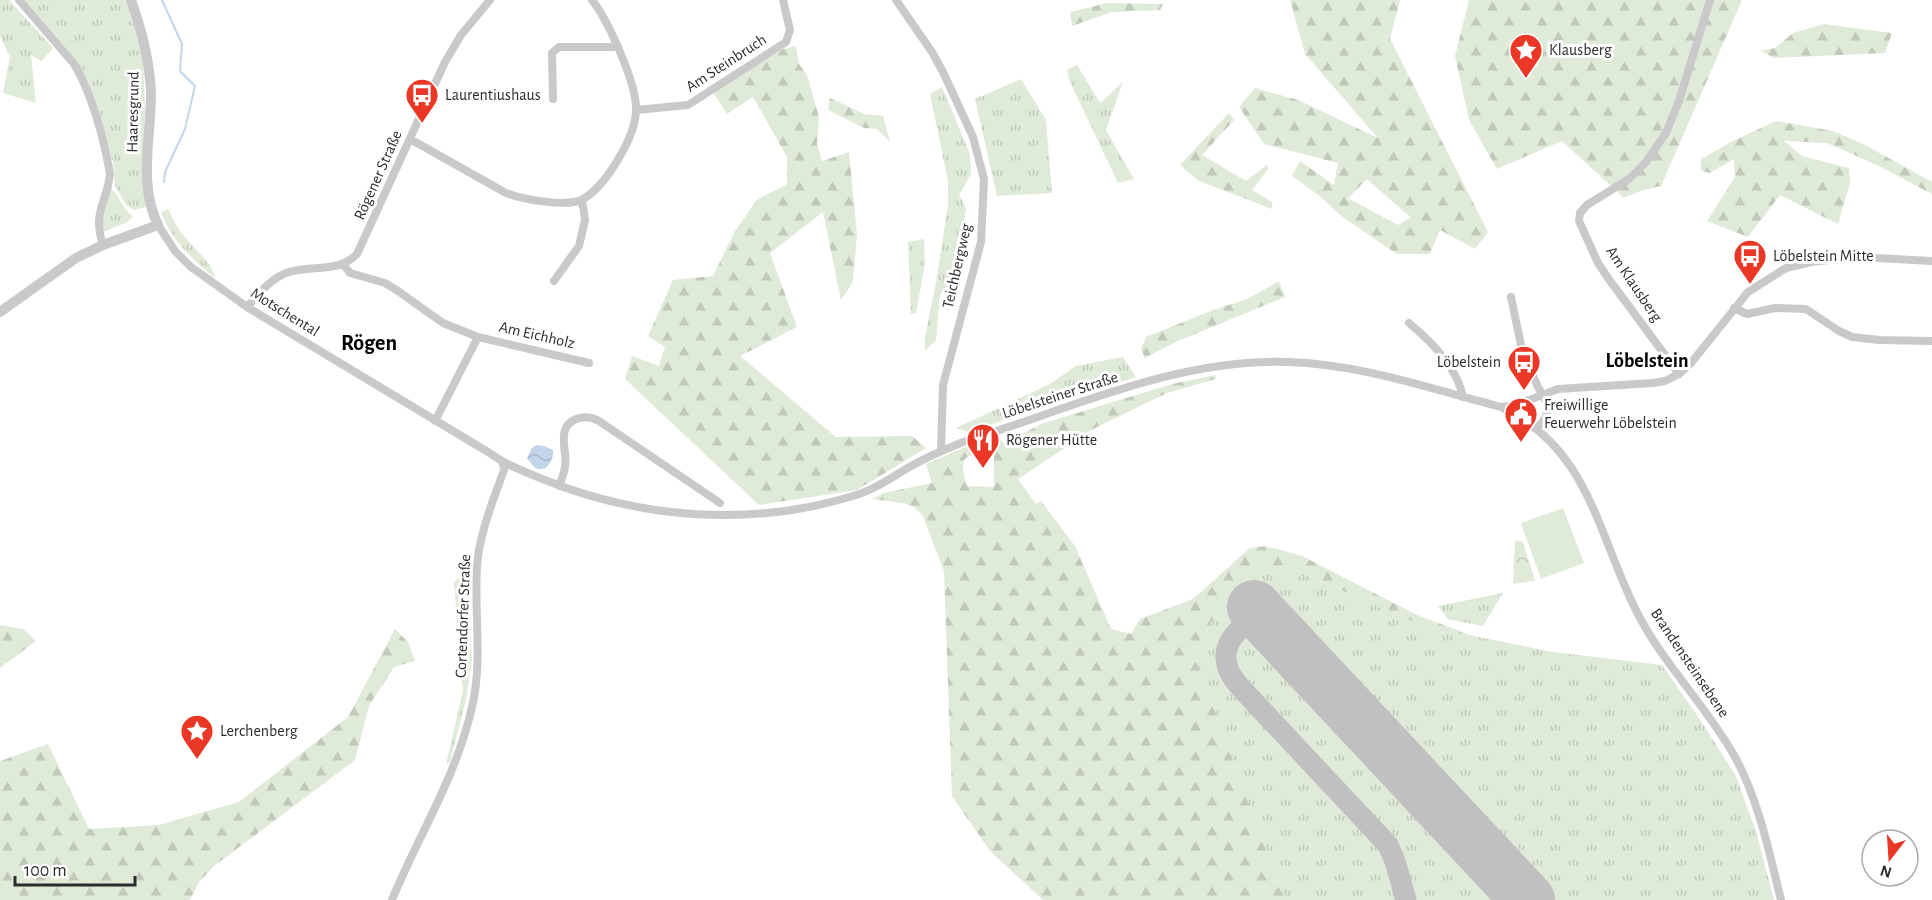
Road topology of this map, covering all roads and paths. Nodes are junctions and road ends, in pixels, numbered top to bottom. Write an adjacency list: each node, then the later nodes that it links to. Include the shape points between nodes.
1 (19, 0): 14 (street, via 81,75 110,174 98,218)
2 (131, 0): 13 (street, Haaresgrund, via 150,71 147,176 152,212)
3 (490, 0): 11 (street, Rögener Straße, via 445,62)
4 (592, 0): 8 (street)
5 (783, 0): 10 (street, Am Steinbruch, via 790,30 786,42 688,105)
6 (896, 0): 32 (street, Teichbergweg, via 943,72 973,137 984,179 981,242 943,386)
7 (1710, 0): 26 (street, Am Klausberg, via 1666,133 1629,179 1587,205 1579,216 1598,262)
8 (618, 47): 9 (street, via 555,50); 10 (street)
9 (553, 99)
10 (636, 110): 12 (street, via 622,154)
11 (410, 139): 12 (street, via 506,194 567,202); 16 (street, Rögener Straße, via 361,249)
12 (582, 200): 17 (street, via 585,220 579,246)
13 (158, 225): 14 (street); 19 (street, Motschental, via 191,267)
14 (103, 245): 21 (street, via 60,268)
15 (1932, 261): 20 (street, Löbelsteiner Straße, via 1856,257 1798,264 1756,285)
16 (343, 264): 19 (street, via 287,273 271,281); 23 (street, Am Eichholz, via 350,273 384,283 443,323)
17 (554, 281)
18 (1511, 297): 27 (street, via 1522,350)
19 (247, 307): 30 (street, Motschental)
20 (1734, 308): 24 (street, via 1747,314 1806,309 1852,337); 26 (street, Löbelsteiner Straße)
21 (0, 312)
22 (1409, 323): 28 (street, via 1434,345 1459,381)
23 (478, 337): 25 (street, Am Eichholz); 30 (street, Am Eichholz)
24 (1932, 341)
25 (589, 363)
26 (1679, 374): 27 (street, Löbelsteiner Straße, via 1653,383 1576,386)
27 (1542, 395): 29 (street, Löbelsteiner Straße); 31 (street, via 1548,405 1547,413)
28 (1463, 397): 29 (street, Löbelsteiner Straße); 32 (street, Löbelsteiner Straße, via 1338,367 1290,362 1234,364 1160,378)
29 (1501, 407): 31 (street, Brandensteinsebene)
30 (435, 421): 33 (street, Motschental)
31 (1537, 429): 37 (street, Brandensteinsebene, via 1560,451 1586,490 1634,606 1653,641 1734,756 1762,823)
32 (941, 451): 34 (street, Löbelsteiner Straße, via 855,496 821,505 746,514 688,514 639,508)
33 (504, 464): 34 (street, Löbelsteiner Straße); 36 (street, Cortendorfer Straße, via 477,566 479,654 472,707 445,789)
34 (559, 486): 35 (street, via 566,466 566,429 574,420 590,418)
35 (720, 503)
36 (392, 900)
37 (1781, 900)

